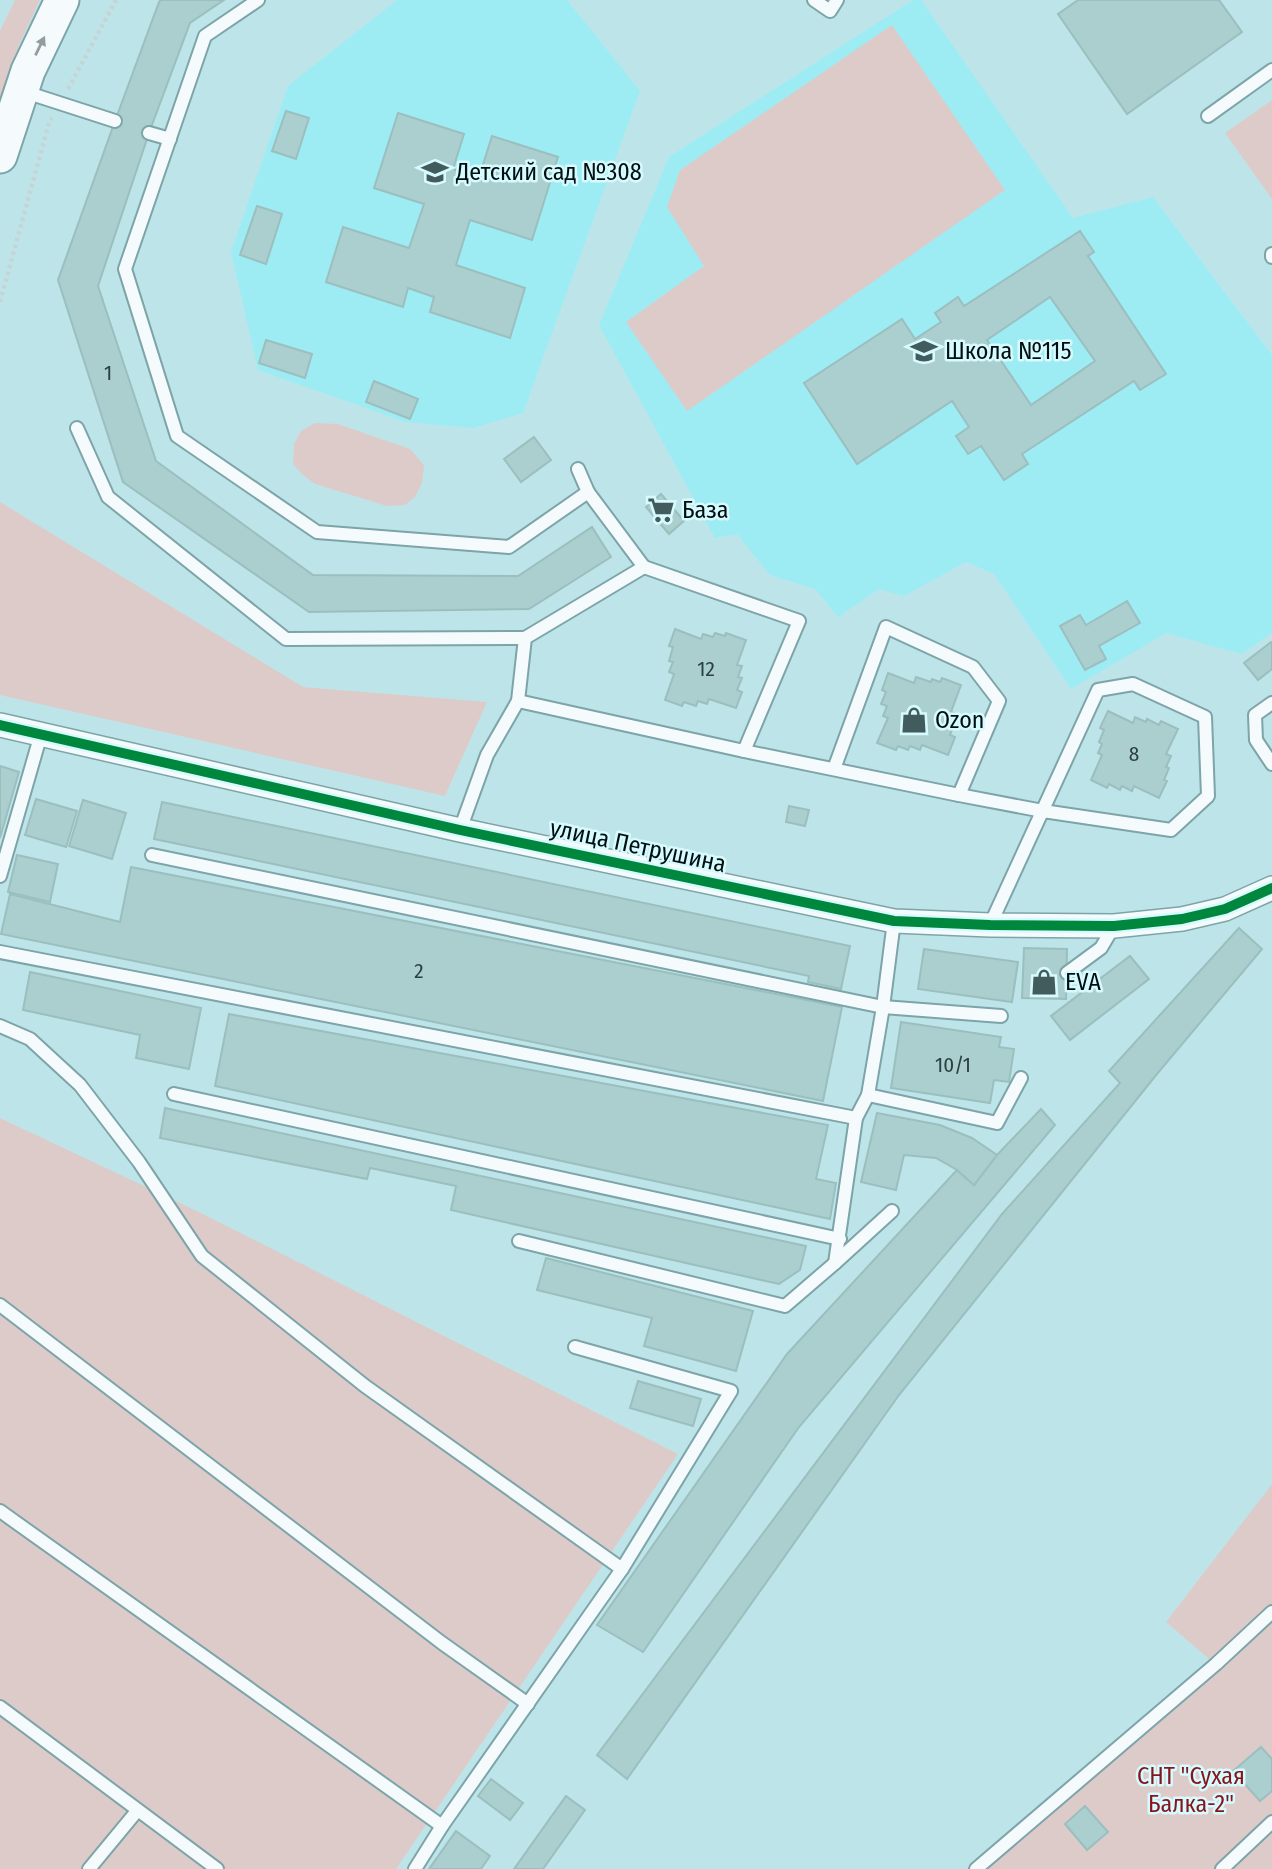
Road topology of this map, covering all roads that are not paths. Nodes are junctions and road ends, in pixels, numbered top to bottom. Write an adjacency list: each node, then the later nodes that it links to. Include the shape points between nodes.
1 (62, 0): 6 (main road, one-way to 1)
2 (258, 0): 10 (lane, via 205,36)
3 (814, 0): 4 (lane, via 830,11)
4 (836, 0)
5 (1272, 70): 7 (lane)
6 (22, 91): 8 (lane); 11 (main road)
7 (1208, 116)
8 (115, 121)
9 (149, 133): 10 (lane)
10 (170, 139): 14 (lane, via 125,269 177,436 317,532 509,547)
11 (0, 156)
12 (77, 428): 16 (lane, via 108,497 286,639)
13 (578, 468): 14 (lane)
14 (588, 492): 15 (lane)
15 (644, 566): 16 (lane); 21 (lane, via 799,621)
16 (525, 638): 17 (lane)
17 (518, 701): 21 (lane); 26 (lane, via 487,755)
18 (1272, 703): 22 (lane, via 1255,715 1256,740)
19 (0, 725): 20 (street, улица Петрушина)
20 (41, 734): 26 (street, улица Петрушина); 28 (lane)
21 (744, 751): 23 (lane)
22 (1272, 764)
23 (834, 769): 24 (lane); 24 (lane, via 886,627 973,667 999,701)
24 (959, 795): 25 (lane)
25 (1043, 811): 25 (lane, via 1171,830 1208,796 1205,717 1133,684 1098,690); 31 (lane)
26 (460, 830): 30 (street, улица Петрушина)
27 (152, 855): 35 (lane)
28 (0, 876)
29 (1272, 888): 32 (street, улица Петрушина, via 1225,909)
30 (894, 921): 31 (street, улица Петрушина); 35 (lane)
31 (990, 925): 32 (street, улица Петрушина)
32 (1114, 926): 34 (lane, via 1101,948)
33 (0, 951): 41 (lane)
34 (1067, 973)
35 (883, 1007): 36 (lane); 40 (lane)
36 (1001, 1016)
37 (0, 1026): 49 (lane, via 30,1040 80,1085 202,1256 365,1386)
38 (1021, 1077): 40 (lane, via 997,1123)
39 (174, 1094): 43 (lane)
40 (869, 1095): 41 (lane)
41 (856, 1118): 43 (lane)
42 (892, 1211): 45 (lane)
43 (839, 1239): 45 (lane)
44 (519, 1241): 45 (lane, via 785,1306)
45 (835, 1263)
46 (0, 1305): 51 (lane)
47 (575, 1347): 49 (lane, via 731,1391)
48 (0, 1511): 55 (lane)
49 (622, 1569): 51 (lane)
50 (1272, 1612): 59 (lane)
51 (528, 1704): 55 (lane)
52 (0, 1707): 53 (lane)
53 (137, 1811): 56 (lane); 57 (lane)
54 (1272, 1822): 60 (lane)
55 (442, 1826): 58 (lane)
56 (89, 1869)
57 (217, 1869)
58 (415, 1869)
59 (976, 1869)
60 (1222, 1869)

